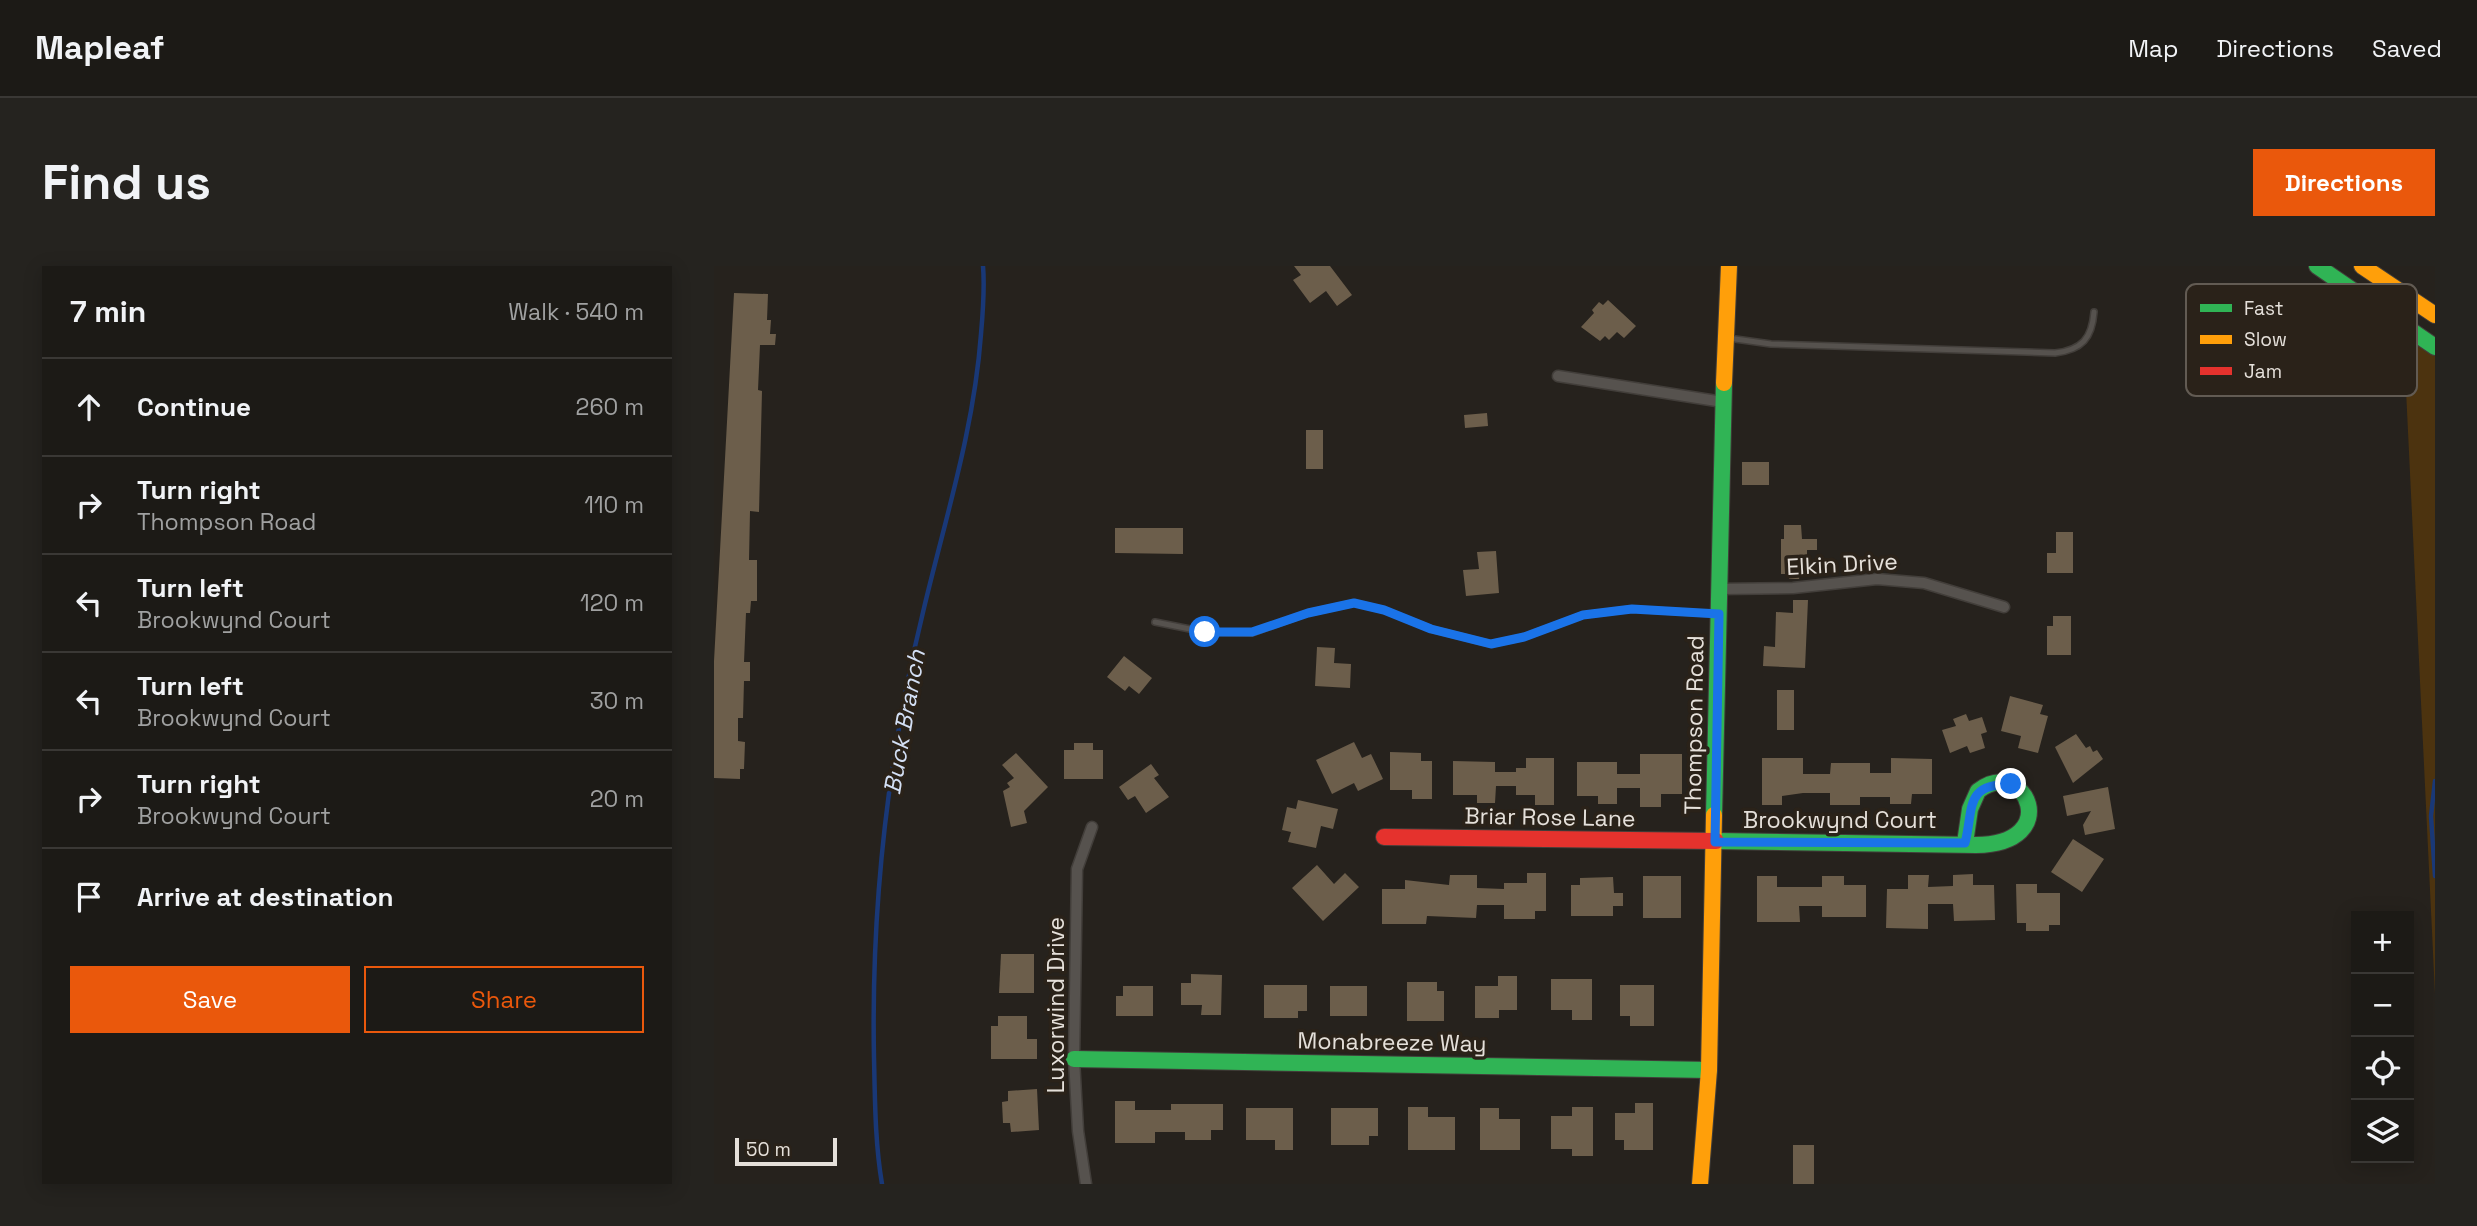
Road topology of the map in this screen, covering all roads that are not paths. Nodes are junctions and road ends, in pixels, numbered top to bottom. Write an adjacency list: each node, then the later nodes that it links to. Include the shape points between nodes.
1 (1729, 266): 10 (street, Thompson Road)
2 (2317, 266): 4 (street)
3 (2361, 266): 5 (street)
4 (2343, 284)
5 (2388, 284)
6 (2417, 304): 8 (street)
7 (2094, 312): 10 (lane, via 2084,344 2056,353 1771,344)
8 (2435, 316)
9 (2417, 335): 11 (street)
10 (1725, 337): 13 (street, Thompson Road)
11 (2435, 347)
12 (1558, 376): 13 (street)
13 (1723, 402): 14 (street, Thompson Road)
14 (1719, 589): 15 (street, Elkin Drive, via 1793,588 1877,579 1924,583); 16 (street, Thompson Road)
15 (2004, 607)
16 (1719, 614): 17 (lane, via 1632,609 1583,615 1491,644 1354,603 1252,632 1205,632); 20 (street, Thompson Road)
17 (1154, 622)
18 (1092, 827): 22 (street, Luxorwind Drive, via 1077,869)
19 (1384, 837): 20 (street, Briar Rose Lane)
20 (1715, 842): 21 (street, Brookwynd Court); 23 (street, Thompson Road)
21 (1965, 843): 21 (street, Brookwynd Court, via 1999,843 2021,832 2030,810 2021,789 1999,784 1986,785 1978,792 1971,805)
22 (1074, 1059): 23 (street, Monabreeze Way); 24 (street, Luxorwind Drive)
23 (1709, 1070): 25 (street, Thompson Road)
24 (1086, 1184)
25 (1700, 1184)

